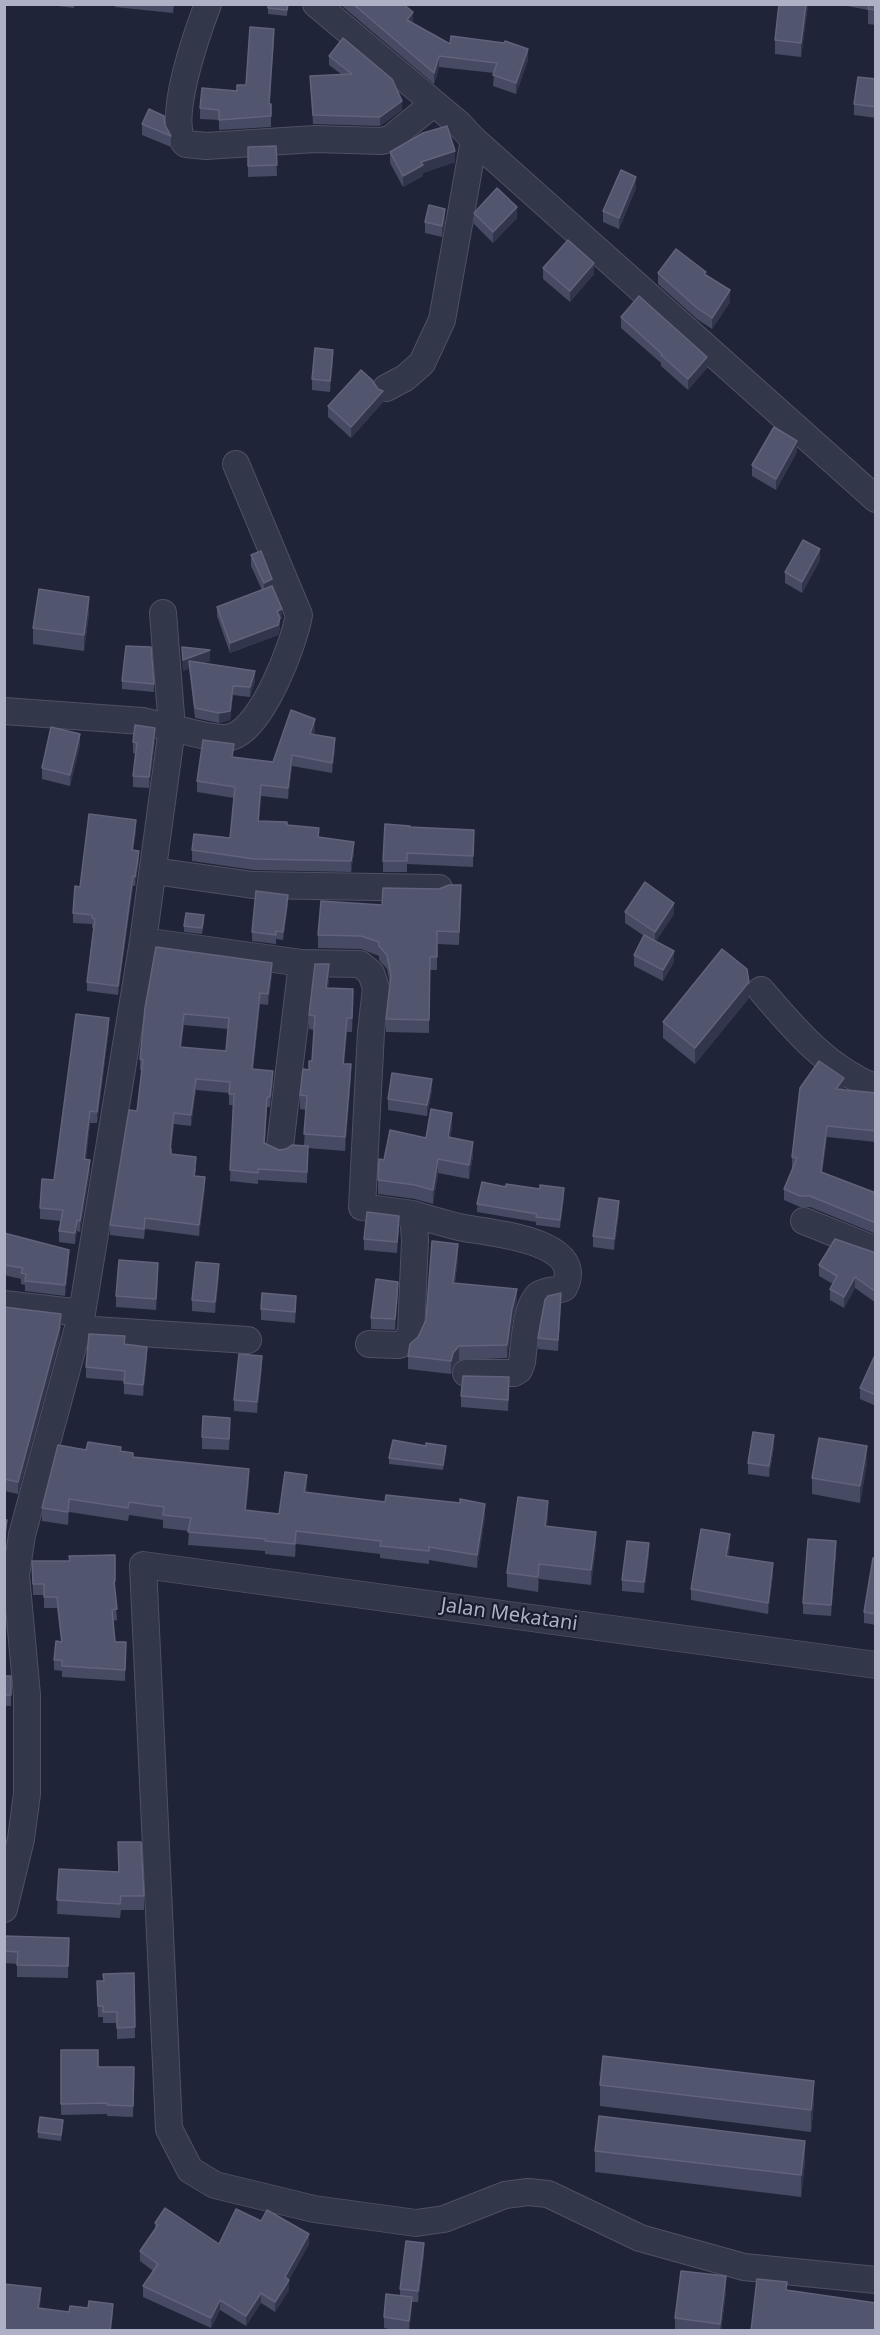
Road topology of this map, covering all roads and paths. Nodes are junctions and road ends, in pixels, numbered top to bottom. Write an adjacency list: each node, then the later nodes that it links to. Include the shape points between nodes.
1 (208, 4): 3 (street, via 190,52 181,97 179,136 186,144 315,139 381,141 390,139)
2 (316, 4): 3 (street)
3 (434, 104): 4 (street)
4 (474, 140): 5 (street, via 442,320 422,363); 7 (street)
5 (386, 388)
6 (236, 464): 10 (street, via 299,615 295,635 273,687 238,735 226,738)
7 (876, 499)
8 (162, 613): 10 (street)
9 (4, 711): 10 (street, via 142,721)
10 (172, 728): 11 (street)
11 (154, 871): 12 (street, via 253,885); 13 (street)
12 (439, 888)
13 (143, 941): 14 (street); 22 (street)
14 (302, 963): 17 (street); 18 (street, via 360,964 375,980 362,1207)
15 (762, 990): 16 (street, via 803,1040 855,1079)
16 (876, 1088)
17 (280, 1146)
18 (413, 1214): 24 (street, via 411,1332 405,1343 398,1345); 25 (street, via 543,1245 557,1252 565,1263 564,1288 544,1293 535,1299 530,1310 519,1370)
19 (804, 1221): 20 (street)
20 (876, 1250)
21 (4, 1304): 22 (street)
22 (81, 1321): 23 (street); 26 (street, via 22,1534 16,1575)
23 (248, 1340)
24 (369, 1344)
25 (466, 1373)
26 (14, 1656): 28 (street, via 29,1736 27,1794)
27 (876, 1665): 29 (street, Jalan Mekatani, via 143,1565 169,2129 190,2170 215,2186 314,2209 416,2223 444,2219 505,2195 548,2194 640,2238 744,2267)
28 (4, 1909)
29 (876, 2280)

